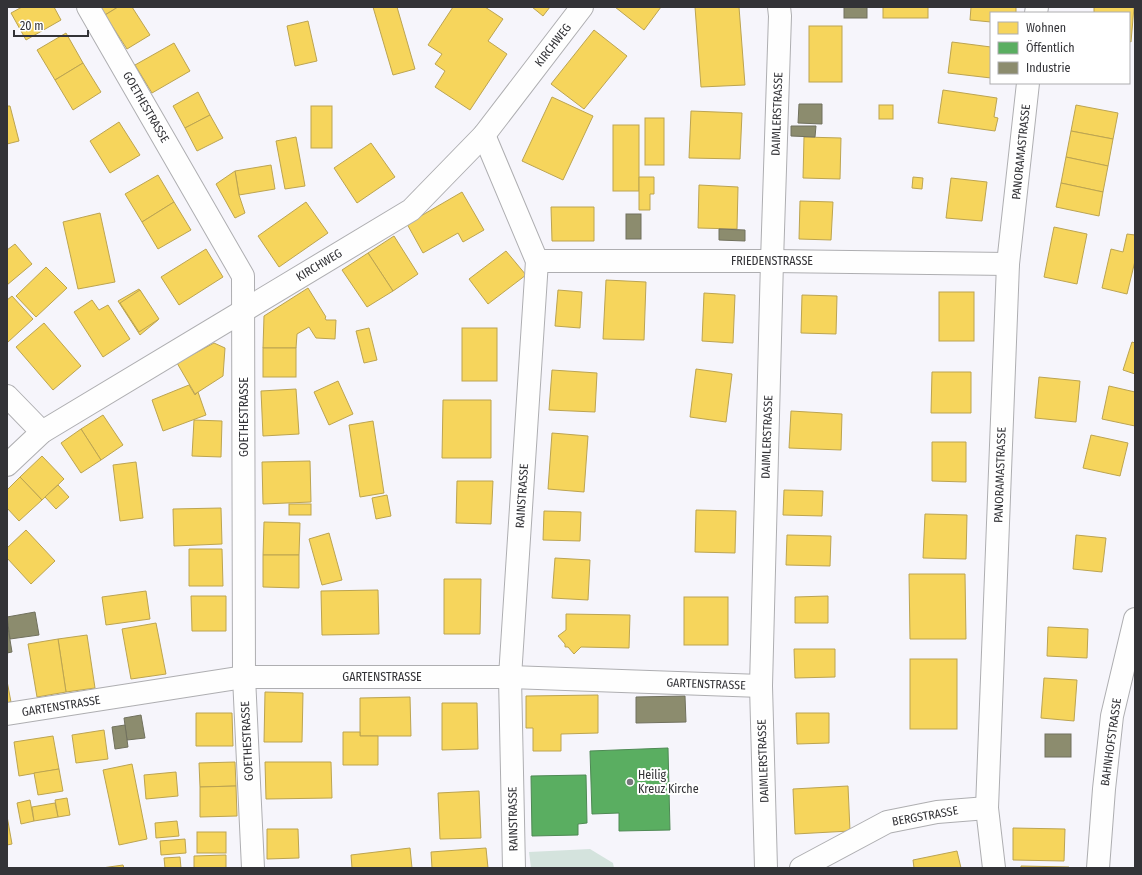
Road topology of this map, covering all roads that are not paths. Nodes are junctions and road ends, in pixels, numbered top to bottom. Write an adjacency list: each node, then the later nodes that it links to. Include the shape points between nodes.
1 (88, 7): 9 (street, GOETHESTRASSE, via 242,276)
2 (582, 7): 5 (street, KIRCHWEG)
3 (779, 7): 7 (street, DAIMLERSTRASSE)
4 (1028, 84): 8 (street, PANORAMASTRASSE)
5 (484, 134): 6 (street, RAINSTRASSE); 9 (street, KIRCHWEG, via 411,210)
6 (537, 261): 7 (street, FRIEDENSTRASSE); 15 (street, RAINSTRASSE)
7 (772, 261): 8 (street, FRIEDENSTRASSE); 16 (street, DAIMLERSTRASSE)
8 (1008, 264): 18 (street, PANORAMASTRASSE)
9 (244, 310): 11 (street, KIRCHWEG); 14 (street, GOETHESTRASSE)
10 (7, 396): 11 (street)
11 (42, 432): 12 (street, KIRCHWEG)
12 (7, 465)
13 (1135, 619): 24 (street, BAHNHOFSTRASSE, via 1112,716)
14 (244, 677): 15 (street, GARTENSTRASSE); 17 (street, GARTENSTRASSE); 19 (street, GOETHESTRASSE)
15 (510, 677): 16 (street, GARTENSTRASSE, via 711,692); 20 (street, RAINSTRASSE)
16 (761, 686): 21 (street, DAIMLERSTRASSE)
17 (7, 714)
18 (987, 808): 22 (street, BERGSTRASSE, via 936,812 888,822); 23 (street, PANORAMASTRASSE)
19 (253, 868)
20 (514, 868)
21 (766, 868)
22 (801, 868)
23 (994, 868)
24 (1098, 868)

